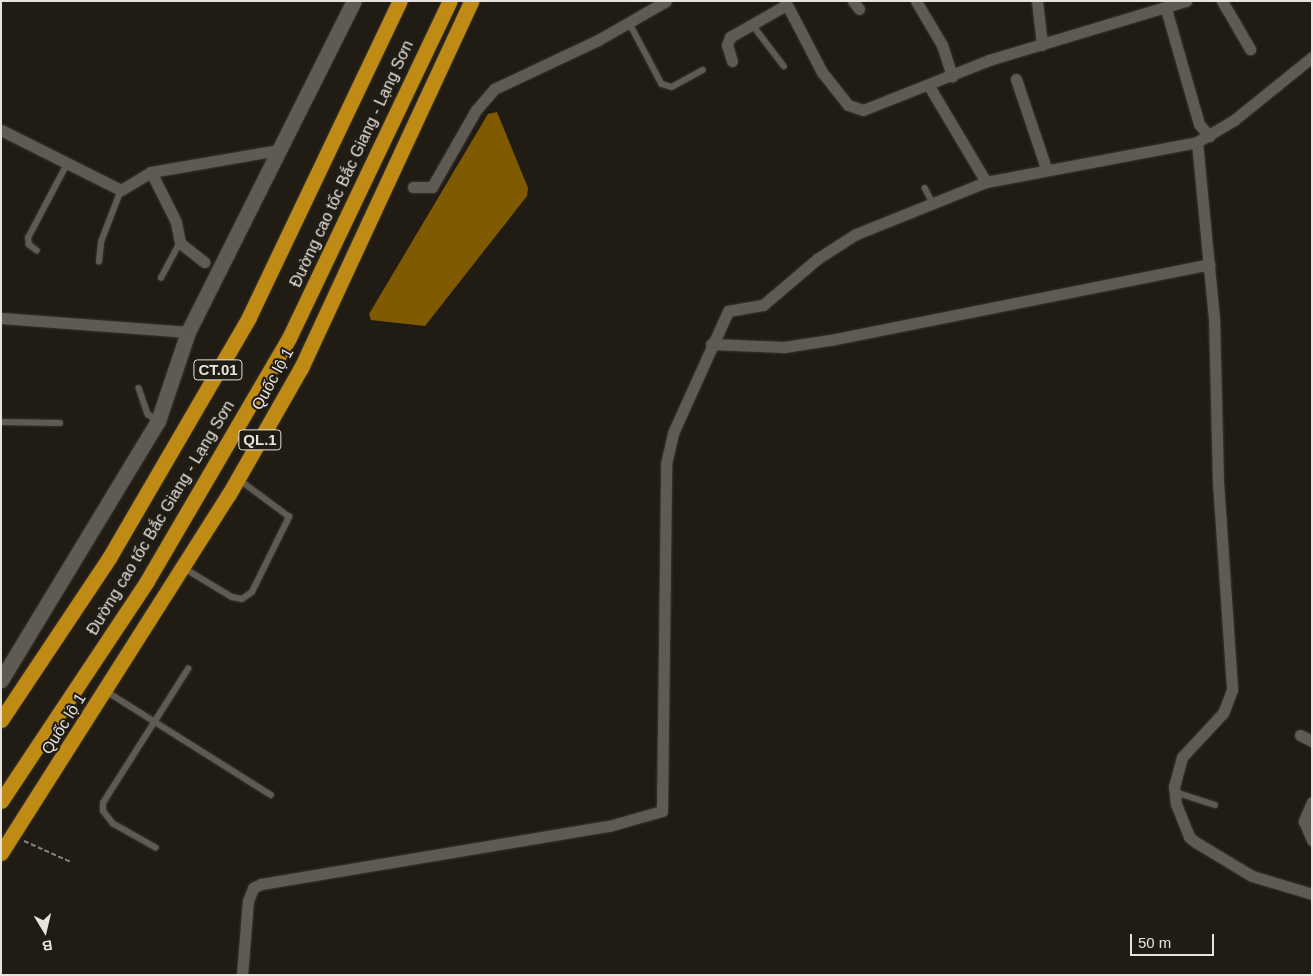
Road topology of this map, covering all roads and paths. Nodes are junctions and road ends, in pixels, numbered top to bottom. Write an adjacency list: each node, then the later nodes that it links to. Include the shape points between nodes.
1 (354, 1): 25 (street)
2 (400, 1): 52 (highway, Đường cao tốc Bắc Giang - Lạng Sơn / CT.01, via 249,317 109,558)
3 (450, 1): 58 (highway, Đường cao tốc Bắc Giang - Lạng Sơn / CT.01, via 289,338 147,581)
4 (471, 1): 47 (highway, Quốc lộ 1 / QL.1, via 305,359)
5 (666, 1): 11 (street)
6 (916, 1): 19 (street, via 942,45)
7 (1038, 1): 13 (street)
8 (1222, 1): 14 (street)
9 (786, 3): 12 (street); 21 (street, via 809,55 854,110)
10 (1175, 5): 13 (street); 23 (street, via 1200,124)
11 (629, 22): 18 (lane, via 662,84 672,87); 30 (street, via 494,89 476,110 432,187)
12 (752, 24): 16 (street, via 730,37 727,45); 17 (lane)
13 (1042, 45): 19 (street)
14 (1250, 49)
15 (1312, 57): 23 (street)
16 (732, 62)
17 (784, 66)
18 (703, 70)
19 (952, 76): 21 (street)
20 (1016, 79): 27 (street)
21 (929, 86): 29 (street)
22 (1, 130): 26 (street)
23 (1209, 136): 24 (street)
24 (1197, 142): 27 (street); 38 (street)
25 (279, 150): 28 (street); 41 (street)
26 (67, 164): 32 (street); 35 (lane, via 28,238 29,245)
27 (1046, 168): 29 (street)
28 (152, 172): 32 (street); 34 (street, via 176,222)
29 (986, 182): 33 (street)
30 (414, 187)
31 (925, 188): 33 (lane)
32 (121, 190): 36 (lane, via 100,242)
33 (933, 203): 42 (street, via 856,234 817,259 763,305 728,311)
34 (180, 243): 37 (street); 39 (lane)
35 (38, 251)
36 (99, 262)
37 (204, 262)
38 (1209, 264): 42 (street, via 830,340 784,346); 56 (street, via 1232,690 1223,713 1182,757)
39 (161, 278)
40 (2, 321): 41 (street)
41 (188, 332): 44 (street)
42 (711, 344): 67 (street, via 673,433 666,464 662,811 609,826 262,884 253,888 248,901)
43 (139, 388): 44 (lane, via 148,414)
44 (158, 421): 50 (street)
45 (1, 422): 46 (lane)
46 (60, 423)
47 (238, 479): 48 (highway, Quốc lộ 1 / QL.1); 48 (lane, via 289,517 252,592 242,598 232,597)
48 (182, 566): 51 (highway, Quốc lộ 1 / QL.1)
49 (188, 669): 53 (lane)
50 (1, 680)
51 (106, 691): 53 (lane); 61 (highway, Quốc lộ 1 / QL.1)
52 (1, 720)
53 (155, 722): 57 (lane); 63 (lane, via 103,811 113,824)
54 (1300, 735): 55 (street)
55 (1312, 741)
56 (1175, 792): 60 (lane); 66 (street, via 1182,824 1197,843 1252,876)
57 (271, 794)
58 (1, 800)
59 (1312, 802): 62 (street, via 1304,821)
60 (1215, 805)
61 (12, 836): 64 (highway, Quốc lộ 1 / QL.1); 65 (path)
62 (1312, 840)
63 (156, 848)
64 (1, 853)
65 (72, 862)
66 (1312, 894)
67 (242, 975)

